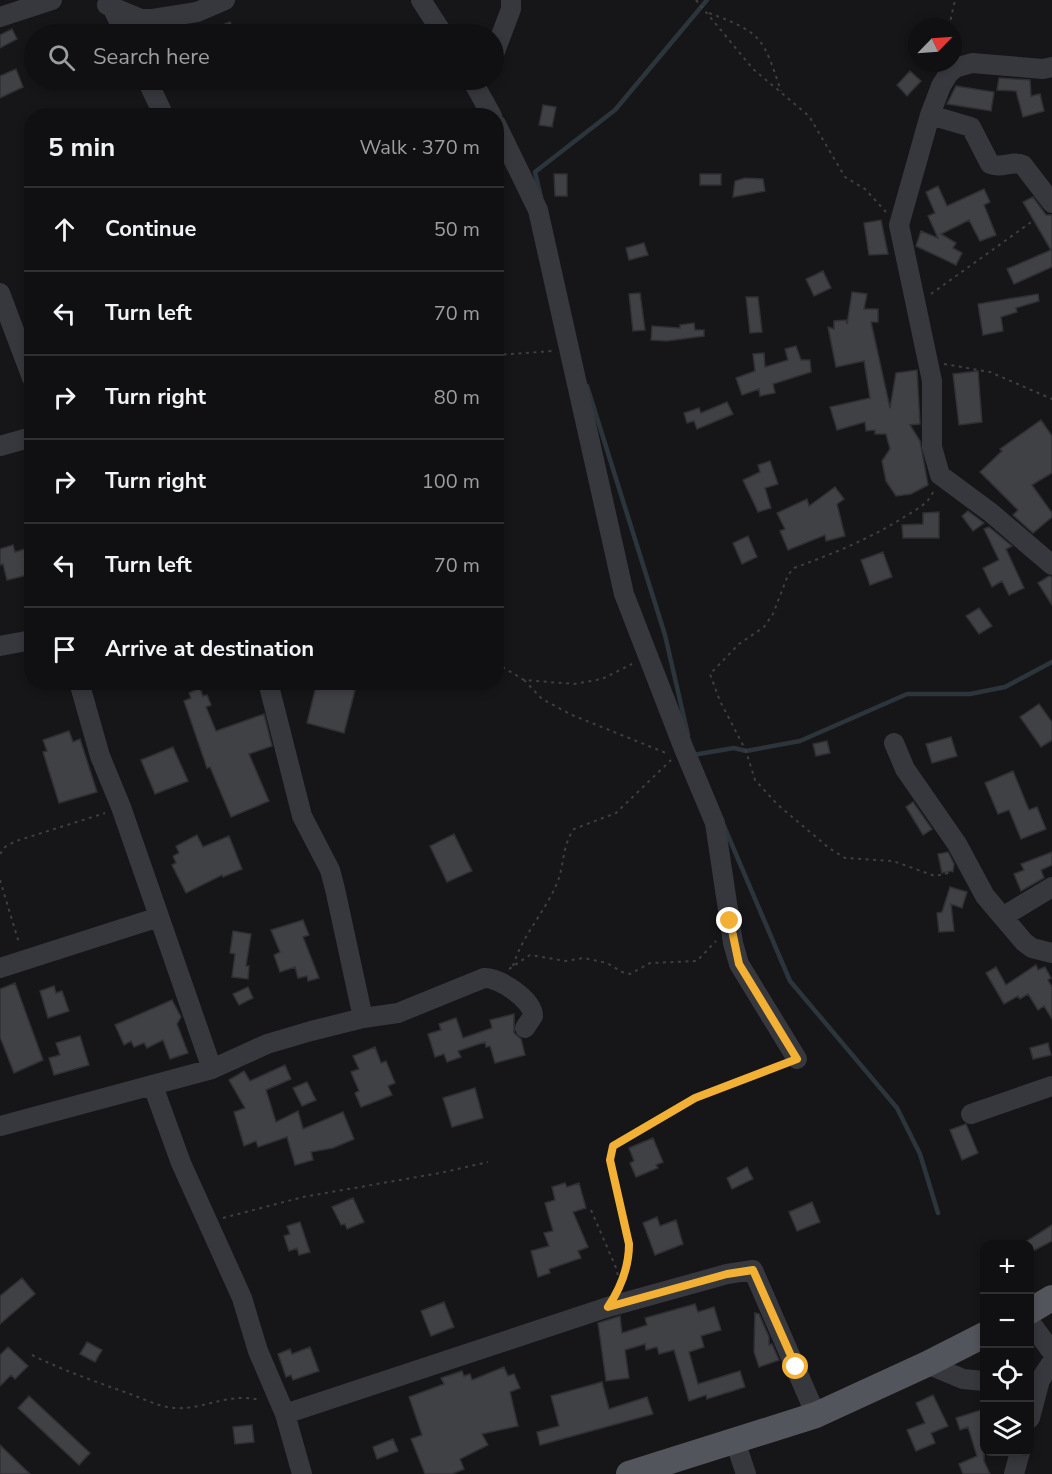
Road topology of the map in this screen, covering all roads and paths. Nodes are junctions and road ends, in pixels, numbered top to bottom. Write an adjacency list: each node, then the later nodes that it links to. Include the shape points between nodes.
1 (52, 0): 8 (street)
2 (225, 0): 7 (street, via 197,12 153,19 141,19)
3 (421, 0): 12 (street)
4 (511, 0): 13 (street)
5 (696, 0): 9 (path)
6 (955, 0): 10 (path)
7 (106, 2): 11 (street)
8 (3, 11)
9 (707, 12): 17 (path, via 753,69); 17 (path, via 743,26 758,37)
10 (951, 18)
11 (119, 24)
12 (437, 24)
13 (504, 32)
14 (1052, 67): 20 (street, via 962,65 949,73)
15 (152, 90): 18 (street)
16 (480, 90): 19 (street)
17 (781, 91): 23 (path, via 809,116 845,177 865,189)
18 (160, 108)
19 (488, 108)
20 (930, 116): 22 (street, via 971,127 990,164 1023,165); 23 (street)
21 (504, 140): 26 (street, via 538,210)
22 (1048, 208): 25 (path)
23 (899, 225): 25 (street)
24 (1, 300): 28 (street)
25 (918, 304): 29 (street)
26 (571, 349): 27 (path); 37 (street, via 624,594)
27 (504, 354)
28 (24, 358)
29 (929, 363): 30 (path, via 990,372); 33 (street, via 932,447)
30 (1052, 399)
31 (24, 439): 32 (street)
32 (0, 446)
33 (940, 475): 34 (street); 45 (path, via 931,497 885,531 794,568 764,627 739,644 710,674 746,751 754,780 829,848 845,858 893,861 942,877)
34 (1052, 565)
35 (24, 642): 36 (street)
36 (0, 646)
37 (648, 657): 39 (path, via 602,679 574,684); 50 (street, via 715,824)
38 (504, 668): 39 (path)
39 (524, 680): 53 (path, via 542,699 572,715 675,757 616,813 574,829 560,863 558,880 528,930)
40 (81, 690): 43 (street, via 100,756)
41 (270, 690): 56 (street, via 302,816 330,870)
42 (894, 743): 45 (street, via 905,769)
43 (121, 807): 44 (path, via 15,841); 49 (street)
44 (0, 854)
45 (969, 866): 48 (street, via 985,896)
46 (0, 879): 52 (path)
47 (1052, 887): 48 (street)
48 (1004, 916): 51 (street, via 1032,948)
49 (159, 917): 52 (street); 59 (street)
50 (730, 921): 53 (path, via 697,961 650,963 630,974 584,958 565,961 535,955); 58 (street, via 739,964)
51 (1052, 952)
52 (24, 960): 54 (street)
53 (513, 966): 55 (path)
54 (0, 968)
55 (498, 978): 56 (street, via 477,980 398,1013); 57 (street, via 530,1005 533,1016)
56 (363, 1018): 59 (street, via 267,1044)
57 (525, 1028)
58 (797, 1059): 67 (path, via 695,1098 613,1146 610,1160 629,1244 629,1259)
59 (212, 1069): 60 (street)
60 (153, 1086): 63 (street); 66 (street)
61 (1052, 1086): 62 (street)
62 (971, 1114)
63 (0, 1126)
64 (488, 1162): 66 (path)
65 (591, 1210): 67 (path)
66 (206, 1220): 80 (street, via 242,1298 258,1351)
67 (620, 1280): 69 (path)
68 (1052, 1298): 70 (main road)
69 (608, 1307): 80 (street); 81 (street, via 753,1270)
70 (1034, 1308)
71 (1034, 1329): 73 (street)
72 (980, 1337): 76 (main road)
73 (1052, 1352)
74 (32, 1355): 80 (path, via 60,1369 171,1408 194,1408 212,1401 248,1397)
75 (1052, 1362): 77 (street)
76 (927, 1364): 78 (street, via 963,1379); 81 (main road)
77 (1035, 1380): 79 (street)
78 (980, 1381)
79 (1032, 1402)
80 (284, 1412): 84 (street)
81 (816, 1415): 82 (main road)
82 (735, 1441): 85 (main road); 86 (street)
83 (1019, 1456): 87 (street)
84 (302, 1474)
85 (629, 1474)
86 (746, 1474)
87 (1014, 1474)

